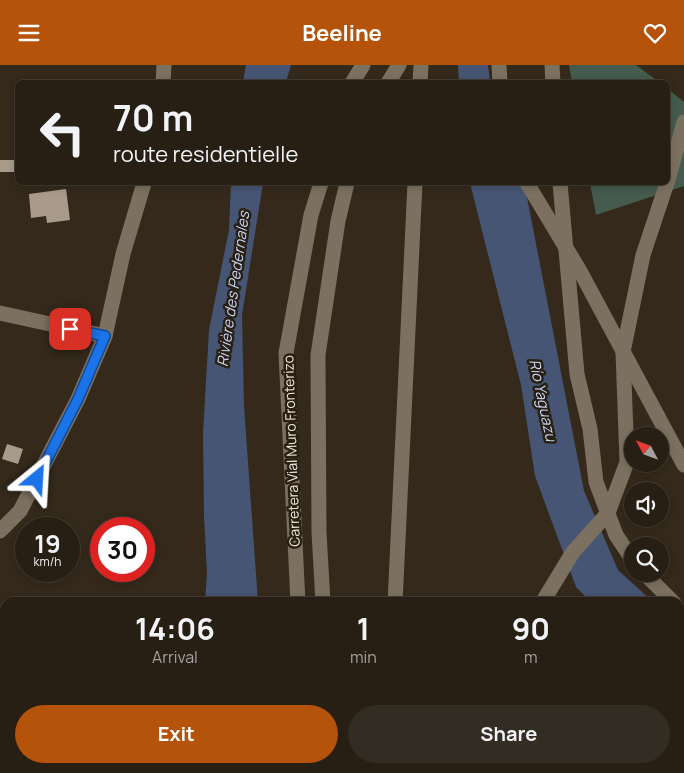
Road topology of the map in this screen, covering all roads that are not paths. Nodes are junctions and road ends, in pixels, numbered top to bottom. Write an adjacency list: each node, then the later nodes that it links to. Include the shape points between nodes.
1 (164, 65): 7 (street)
2 (363, 65): 8 (street)
3 (399, 65): 9 (street)
4 (420, 65): 10 (street)
5 (498, 65): 11 (street)
6 (552, 65): 12 (street)
7 (163, 80)
8 (354, 80)
9 (390, 80)
10 (420, 80)
11 (500, 80)
12 (553, 80)
13 (684, 121): 14 (street)
14 (670, 170)
15 (143, 185): 23 (street, via 123,254)
16 (320, 185): 30 (street, Carretera Vial Muro Fronterizo, via 311,215 286,353)
17 (347, 185): 31 (street, Carretera Vial Muro Fronterizo, via 318,355)
18 (415, 185): 32 (street)
19 (528, 185): 24 (street, via 580,271)
20 (560, 185): 26 (street, via 577,374 590,429 596,482)
21 (666, 185): 24 (street, via 643,255)
22 (0, 313): 23 (street)
23 (105, 336): 27 (street, via 78,399 20,511)
24 (623, 352): 25 (street); 26 (street, via 627,462)
25 (684, 465)
26 (608, 513): 28 (street); 33 (street, via 573,552)
27 (0, 531)
28 (624, 547)
29 (653, 582): 34 (street)
30 (298, 597)
31 (323, 597)
32 (394, 597)
33 (546, 597)
34 (668, 597)

